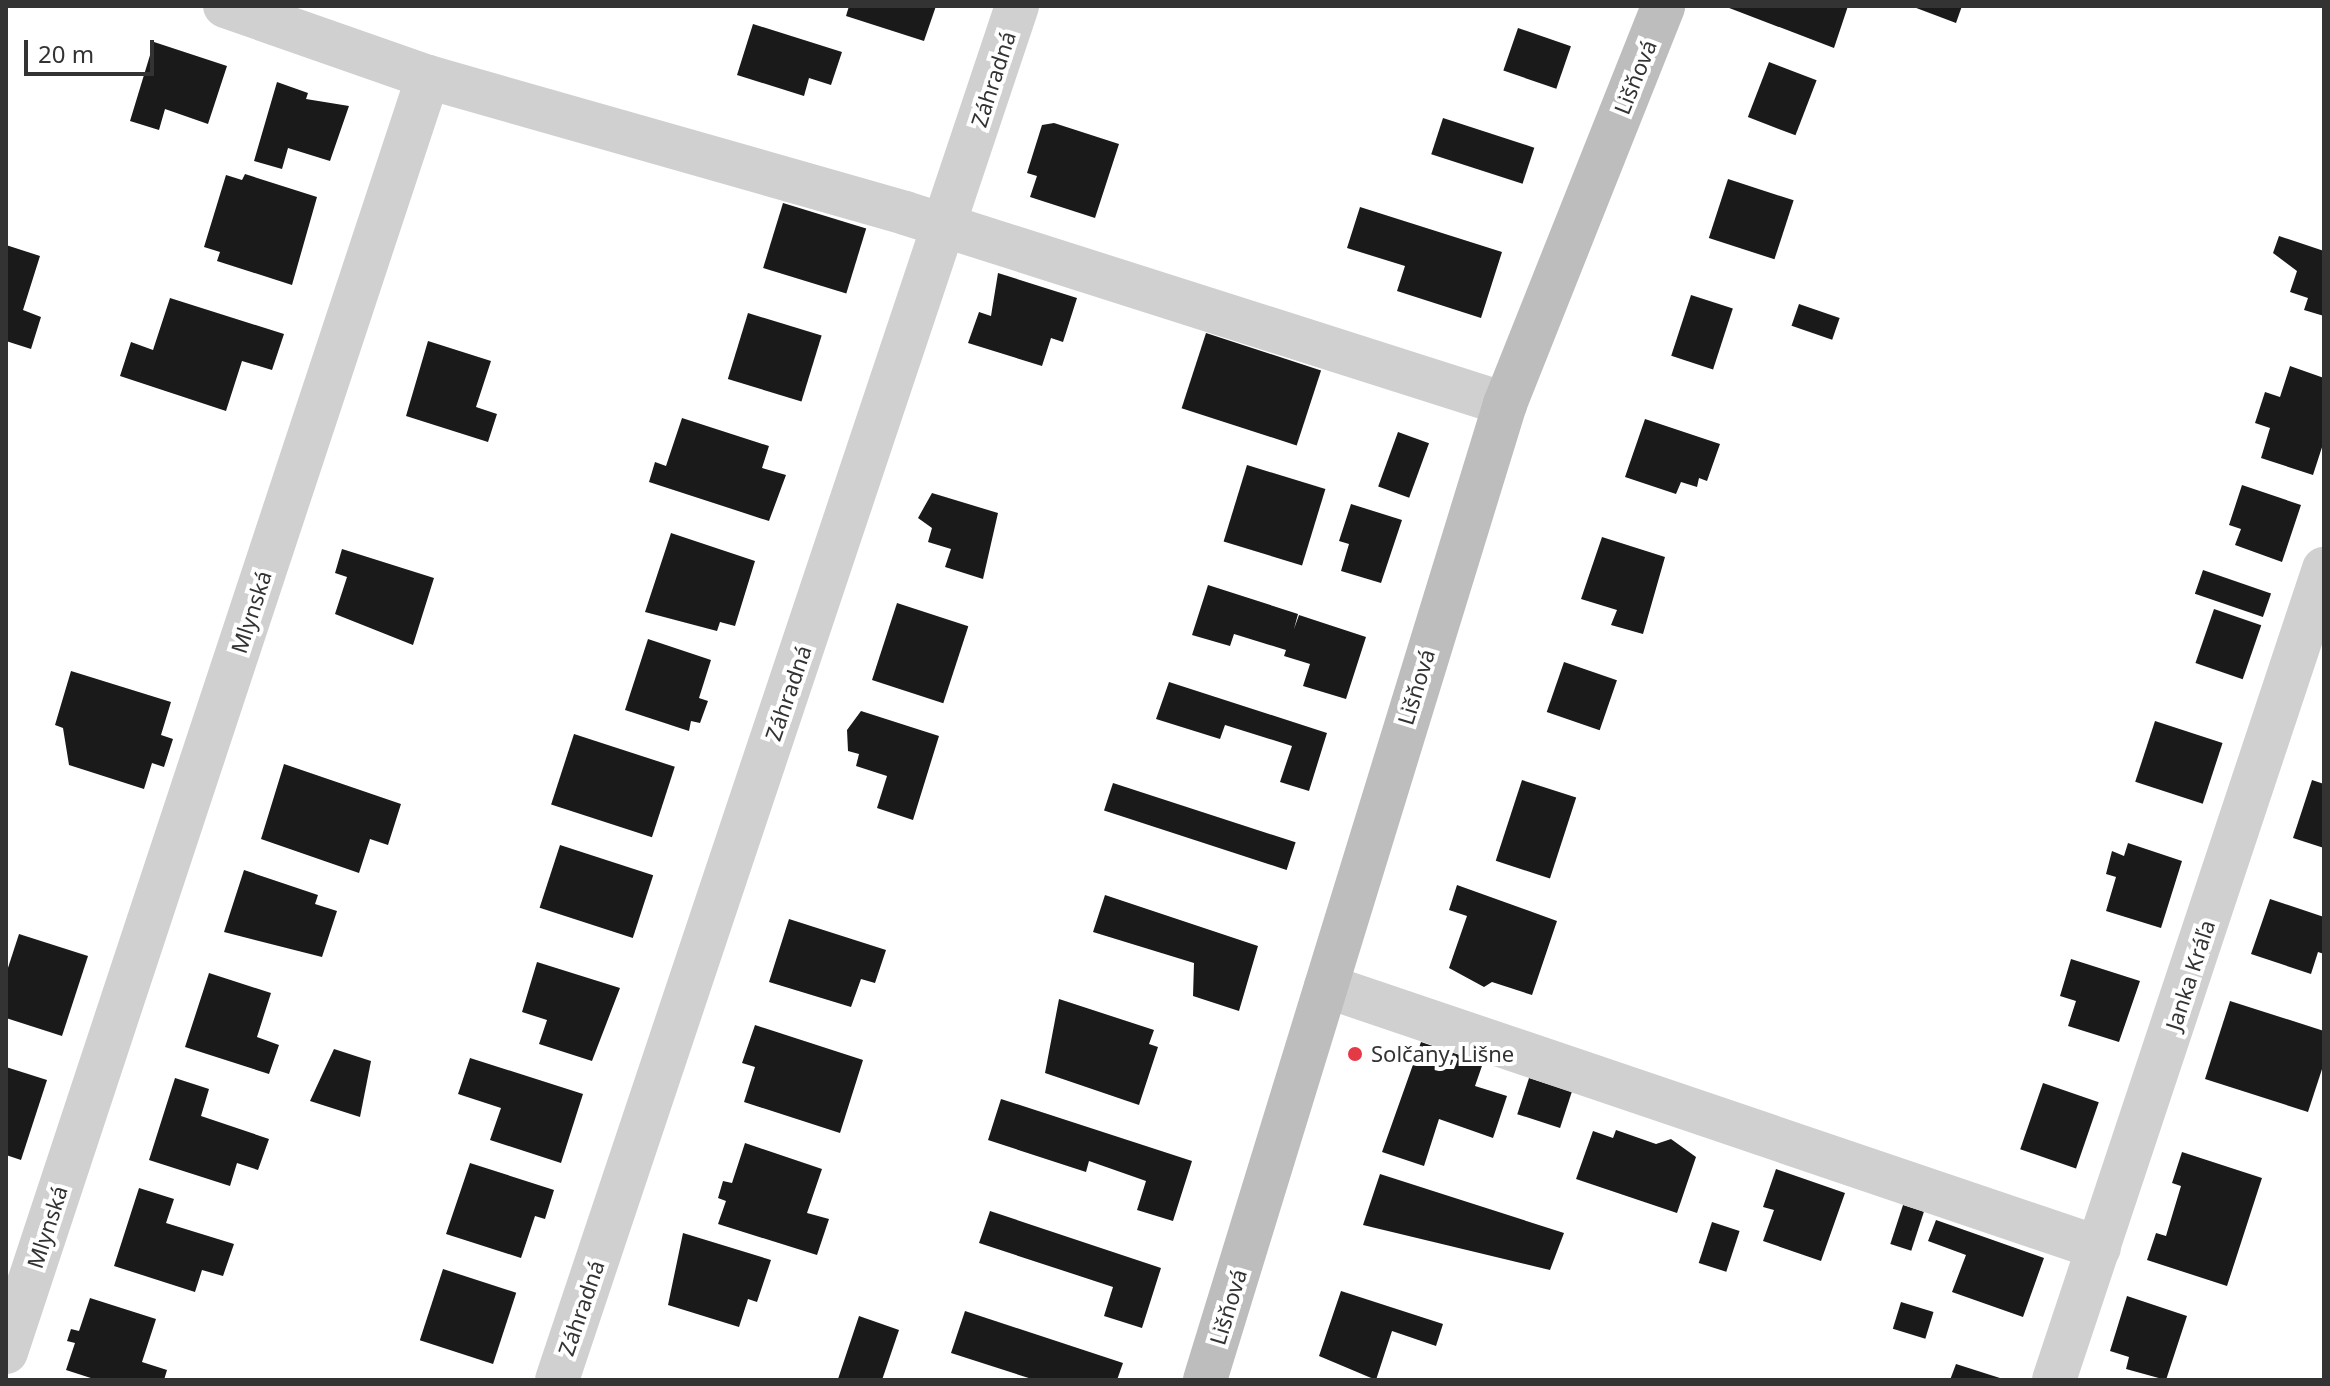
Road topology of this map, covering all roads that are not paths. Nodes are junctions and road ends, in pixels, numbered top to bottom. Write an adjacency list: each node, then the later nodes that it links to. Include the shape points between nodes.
1 (225, 6): 4 (street)
2 (1017, 6): 5 (street, Záhradná)
3 (1663, 6): 6 (main road, Lišňová)
4 (428, 77): 5 (street); 10 (street, Mlynská)
5 (946, 226): 6 (street); 11 (street, Záhradná)
6 (1505, 404): 8 (main road, Lišňová)
7 (2324, 569): 9 (street, Janka Kráľa)
8 (1326, 986): 9 (street); 12 (main road, Lišňová)
9 (2099, 1248): 13 (street, Janka Kráľa)
10 (6, 1352)
11 (557, 1380)
12 (1205, 1380)
13 (2054, 1380)

